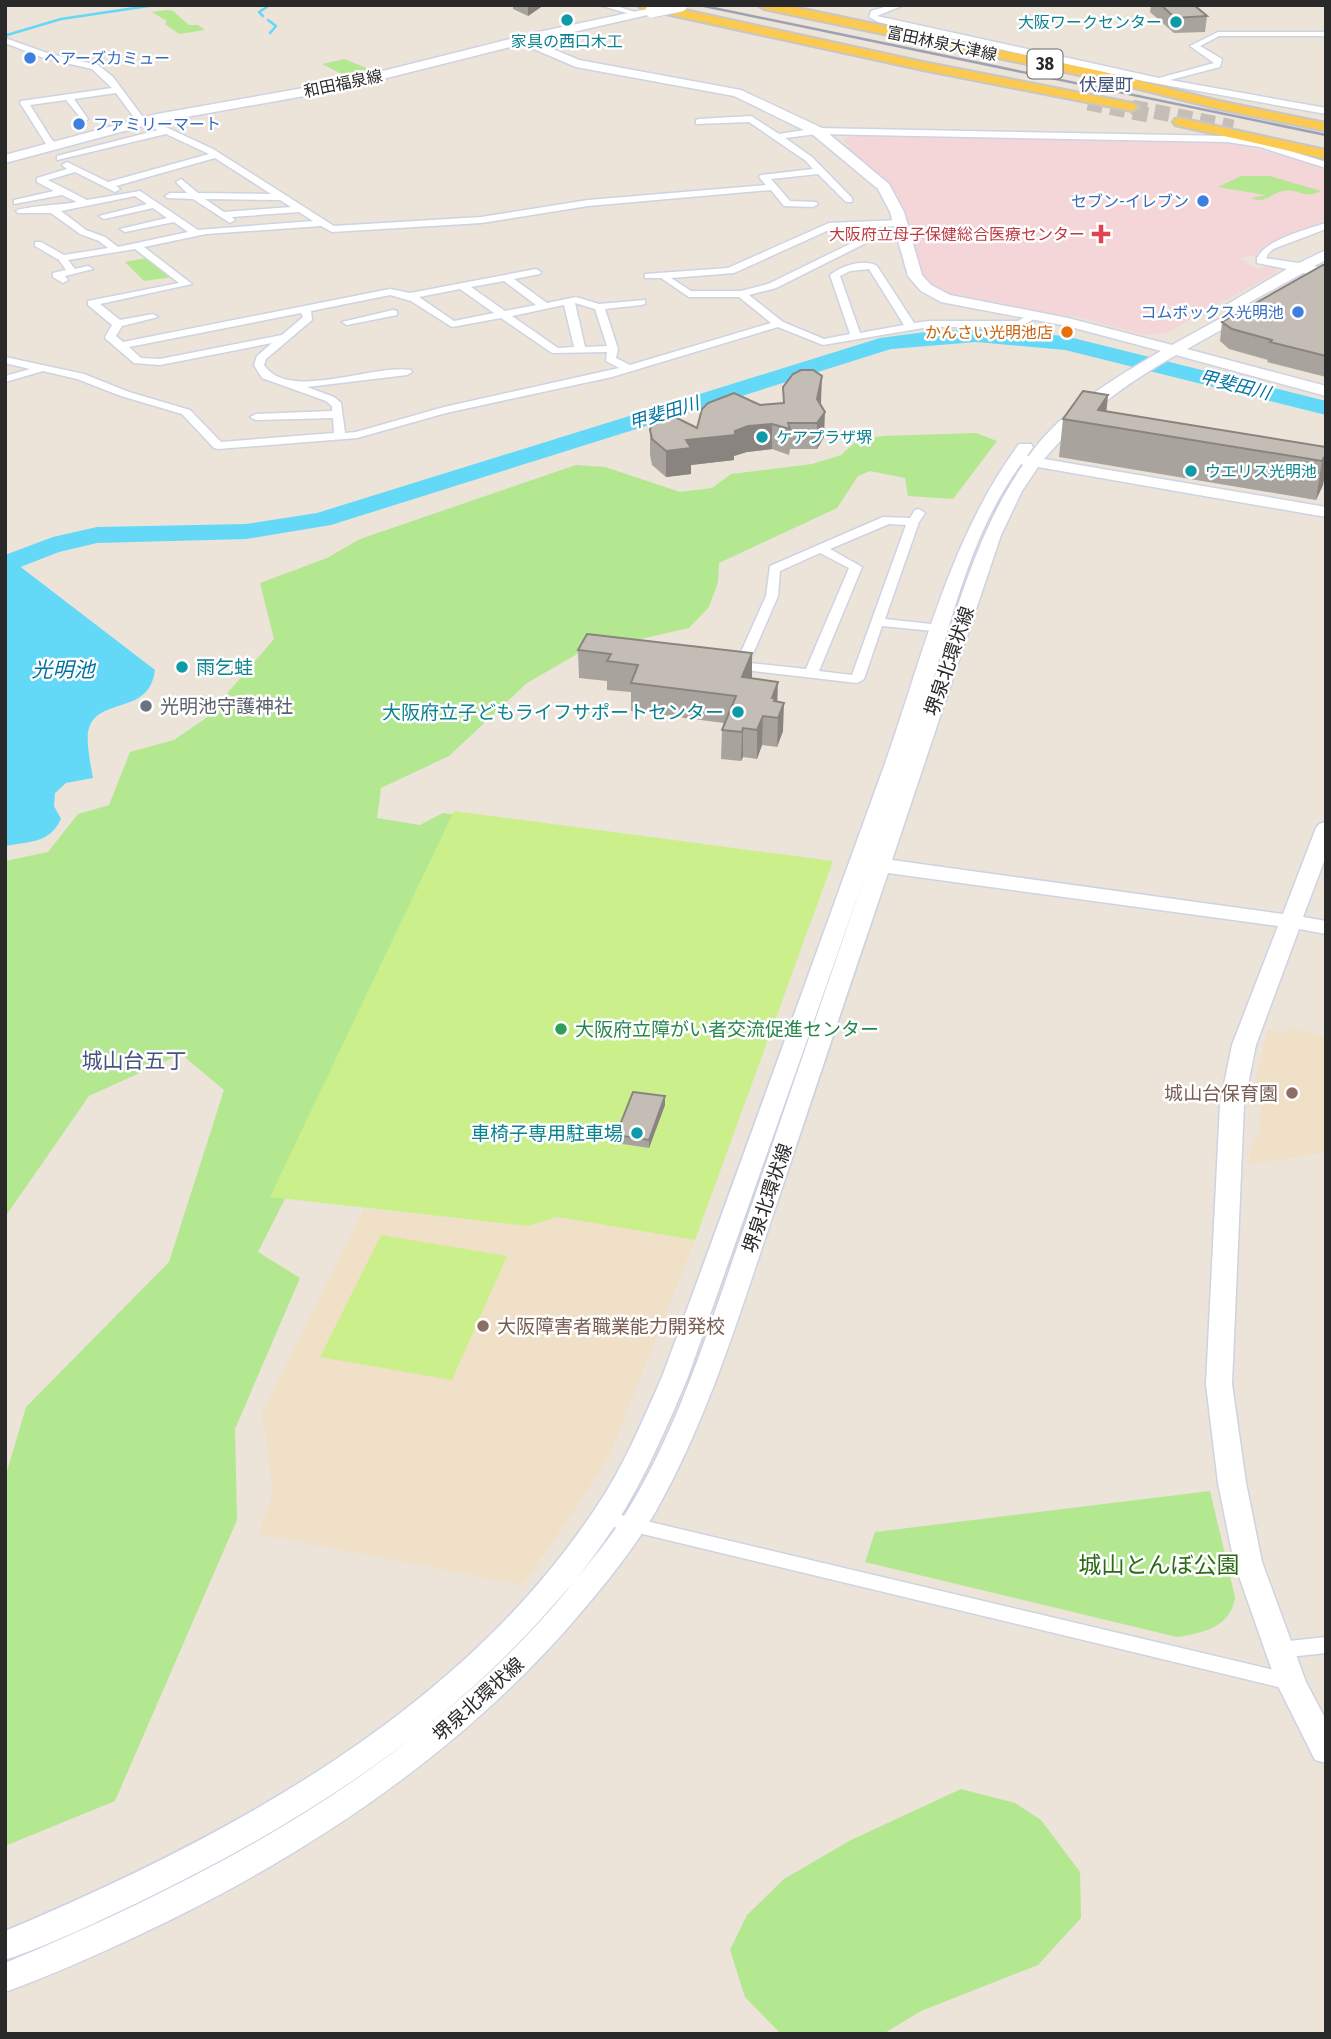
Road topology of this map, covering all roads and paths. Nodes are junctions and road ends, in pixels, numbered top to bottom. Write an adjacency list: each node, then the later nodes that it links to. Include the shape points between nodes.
1 (603, 5): 5 (street)
2 (681, 5): 5 (main road, 和田福泉線, bridge)
3 (764, 5): 10 (main road, 富田林泉大津線 / 38)
4 (900, 5): 11 (street, via 873,17)
5 (644, 10): 8 (main road, 和田福泉線); 9 (main road, 富田林泉大津線 / 38)
6 (1326, 34): 11 (street, via 1215,32 1194,46 1219,61 1217,65)
7 (5, 40): 12 (street, via 95,67)
8 (523, 40): 19 (main road, 和田福泉線, via 343,85); 25 (main road, via 576,63 737,93)
9 (923, 66): 14 (main road); 15 (main road, 富田林泉大津線 / 38)
10 (1104, 76): 18 (main road); 23 (main road, 富田林泉大津線 / 38)
11 (1158, 81): 16 (street)
12 (117, 90): 13 (street); 19 (street)
13 (69, 97): 17 (street); 30 (street, via 24,103 49,142)
14 (1088, 103)
15 (1132, 107)
16 (1326, 111)
17 (84, 114)
18 (1326, 118)
19 (145, 121): 24 (street); 30 (main road, 和田福泉線)
20 (706, 122): 26 (street, via 751,119)
21 (1180, 122): 29 (main road)
22 (1233, 127): 27 (main road)
23 (1326, 127)
24 (166, 131): 28 (street); 30 (street)
25 (817, 131): 26 (street); 32 (street, via 1227,139); 52 (main road, via 884,187)
26 (777, 137): 33 (street)
27 (1326, 147)
28 (215, 155): 35 (street); 41 (street)
29 (1326, 155)
30 (65, 157): 31 (main road, 和田福泉線); 35 (street); 37 (street, via 40,180)
31 (5, 159)
32 (1326, 165)
33 (820, 171): 36 (street, via 764,177); 42 (street, via 841,186)
34 (180, 182): 39 (street)
35 (108, 185): 38 (street)
36 (773, 187): 44 (street, via 787,204); 51 (street, via 588,203 469,221 338,229)
37 (63, 192): 43 (street); 47 (street, via 19,206)
38 (127, 195): 43 (street); 45 (street, via 137,193)
39 (193, 195): 40 (street); 41 (street); 48 (street)
40 (170, 196)
41 (282, 197): 46 (street)
42 (849, 200)
43 (85, 203): 47 (street)
44 (813, 204)
45 (156, 205): 49 (street); 50 (street)
46 (301, 209): 48 (street); 51 (street)
47 (53, 210): 60 (street)
48 (223, 215): 56 (street)
49 (104, 216)
50 (175, 219): 55 (street); 57 (street)
51 (323, 223): 56 (street)
52 (900, 223): 53 (street); 82 (main road, via 915,276 926,288 957,302)
53 (863, 224): 68 (street, via 817,230 730,271); 74 (street, via 867,239 772,286)
54 (1326, 226): 63 (street, via 1270,247)
55 (125, 229)
56 (242, 229): 57 (street)
57 (196, 233): 58 (street)
58 (137, 246): 60 (street); 85 (street, via 187,284 92,303)
59 (39, 247): 62 (street)
60 (116, 250): 62 (street)
61 (1326, 254): 65 (main road, 堺泉北環状線)
62 (62, 258): 66 (street)
63 (1262, 260): 65 (main road)
64 (88, 269): 66 (street)
65 (1317, 269): 93 (main road, 堺泉北環状線); 93 (main road, 堺泉北環状線)
66 (72, 272): 71 (street, via 57,275)
67 (537, 272): 70 (street)
68 (665, 275): 69 (street); 74 (street, via 689,295)
69 (649, 276)
70 (506, 278): 72 (street); 78 (street)
71 (62, 280)
72 (462, 286): 76 (street); 81 (street)
73 (629, 291): 79 (street, via 644,305)
74 (741, 294): 86 (street)
75 (372, 295): 76 (street, via 405,292); 80 (street); 84 (street, via 397,316)
76 (410, 296): 81 (street, via 452,324)
77 (566, 302): 78 (street); 79 (street); 91 (street, via 571,305)
78 (545, 306): 81 (street)
79 (599, 307): 92 (street)
80 (305, 308): 89 (street, via 309,318); 90 (street)
81 (504, 315): 91 (street, via 556,351)
82 (1037, 315): 87 (street, via 1020,324); 93 (main road)
83 (153, 317): 85 (street)
84 (347, 322)
85 (118, 324): 90 (street, via 110,337)
86 (779, 324): 88 (street, via 823,342); 96 (street)
87 (910, 326): 88 (street); 88 (street, via 872,266 848,268 835,275)
88 (856, 336)
89 (288, 337): 90 (street, via 160,362 138,361); 100 (street, via 259,365 266,376)
90 (120, 346)
91 (580, 349): 92 (street)
92 (613, 349): 96 (street, via 610,359)
93 (1154, 356): 99 (main road); 101 (main road); 105 (main road, 堺泉北環状線)
94 (5, 360): 95 (street)
95 (43, 368): 98 (street); 104 (street, via 186,412 219,446)
96 (629, 369): 104 (street)
97 (407, 372): 100 (street)
98 (5, 379)
99 (1326, 383)
100 (292, 386): 102 (street, via 330,399)
101 (1326, 391)
102 (338, 414): 103 (street); 104 (street)
103 (256, 417)
104 (340, 438)
105 (1023, 460): 106 (main road); 109 (main road, 堺泉北環状線, via 993,490); 114 (main road, 堺泉北環状線)
106 (1326, 512)
107 (821, 549): 108 (street, via 887,520 916,518); 111 (street, via 775,569 772,596); 112 (street, via 856,567)
108 (877, 622): 109 (street); 112 (street, via 857,679)
109 (940, 629): 114 (main road, 堺泉北環状線)
110 (715, 663): 111 (street)
111 (741, 666): 112 (street)
112 (811, 674)
113 (1326, 828): 115 (main road)
114 (869, 863): 115 (main road); 117 (main road, 堺泉北環状線, via 675,1377 649,1438); 118 (main road, 堺泉北環状線, via 704,1381)
115 (1290, 921): 116 (main road); 120 (main road, via 1244,1045 1232,1104 1219,1384 1248,1562)
116 (1326, 928)
117 (604, 1518): 118 (street); 123 (main road, 堺泉北環状線, via 529,1613 485,1658 379,1746 219,1848)
118 (634, 1524): 121 (street); 124 (main road, 堺泉北環状線, via 512,1671 398,1767 332,1813 240,1867 133,1922)
119 (1326, 1645): 120 (street)
120 (1280, 1650): 121 (main road)
121 (1291, 1682): 122 (main road)
122 (1326, 1751)
123 (5, 1946)
124 (5, 1978)

